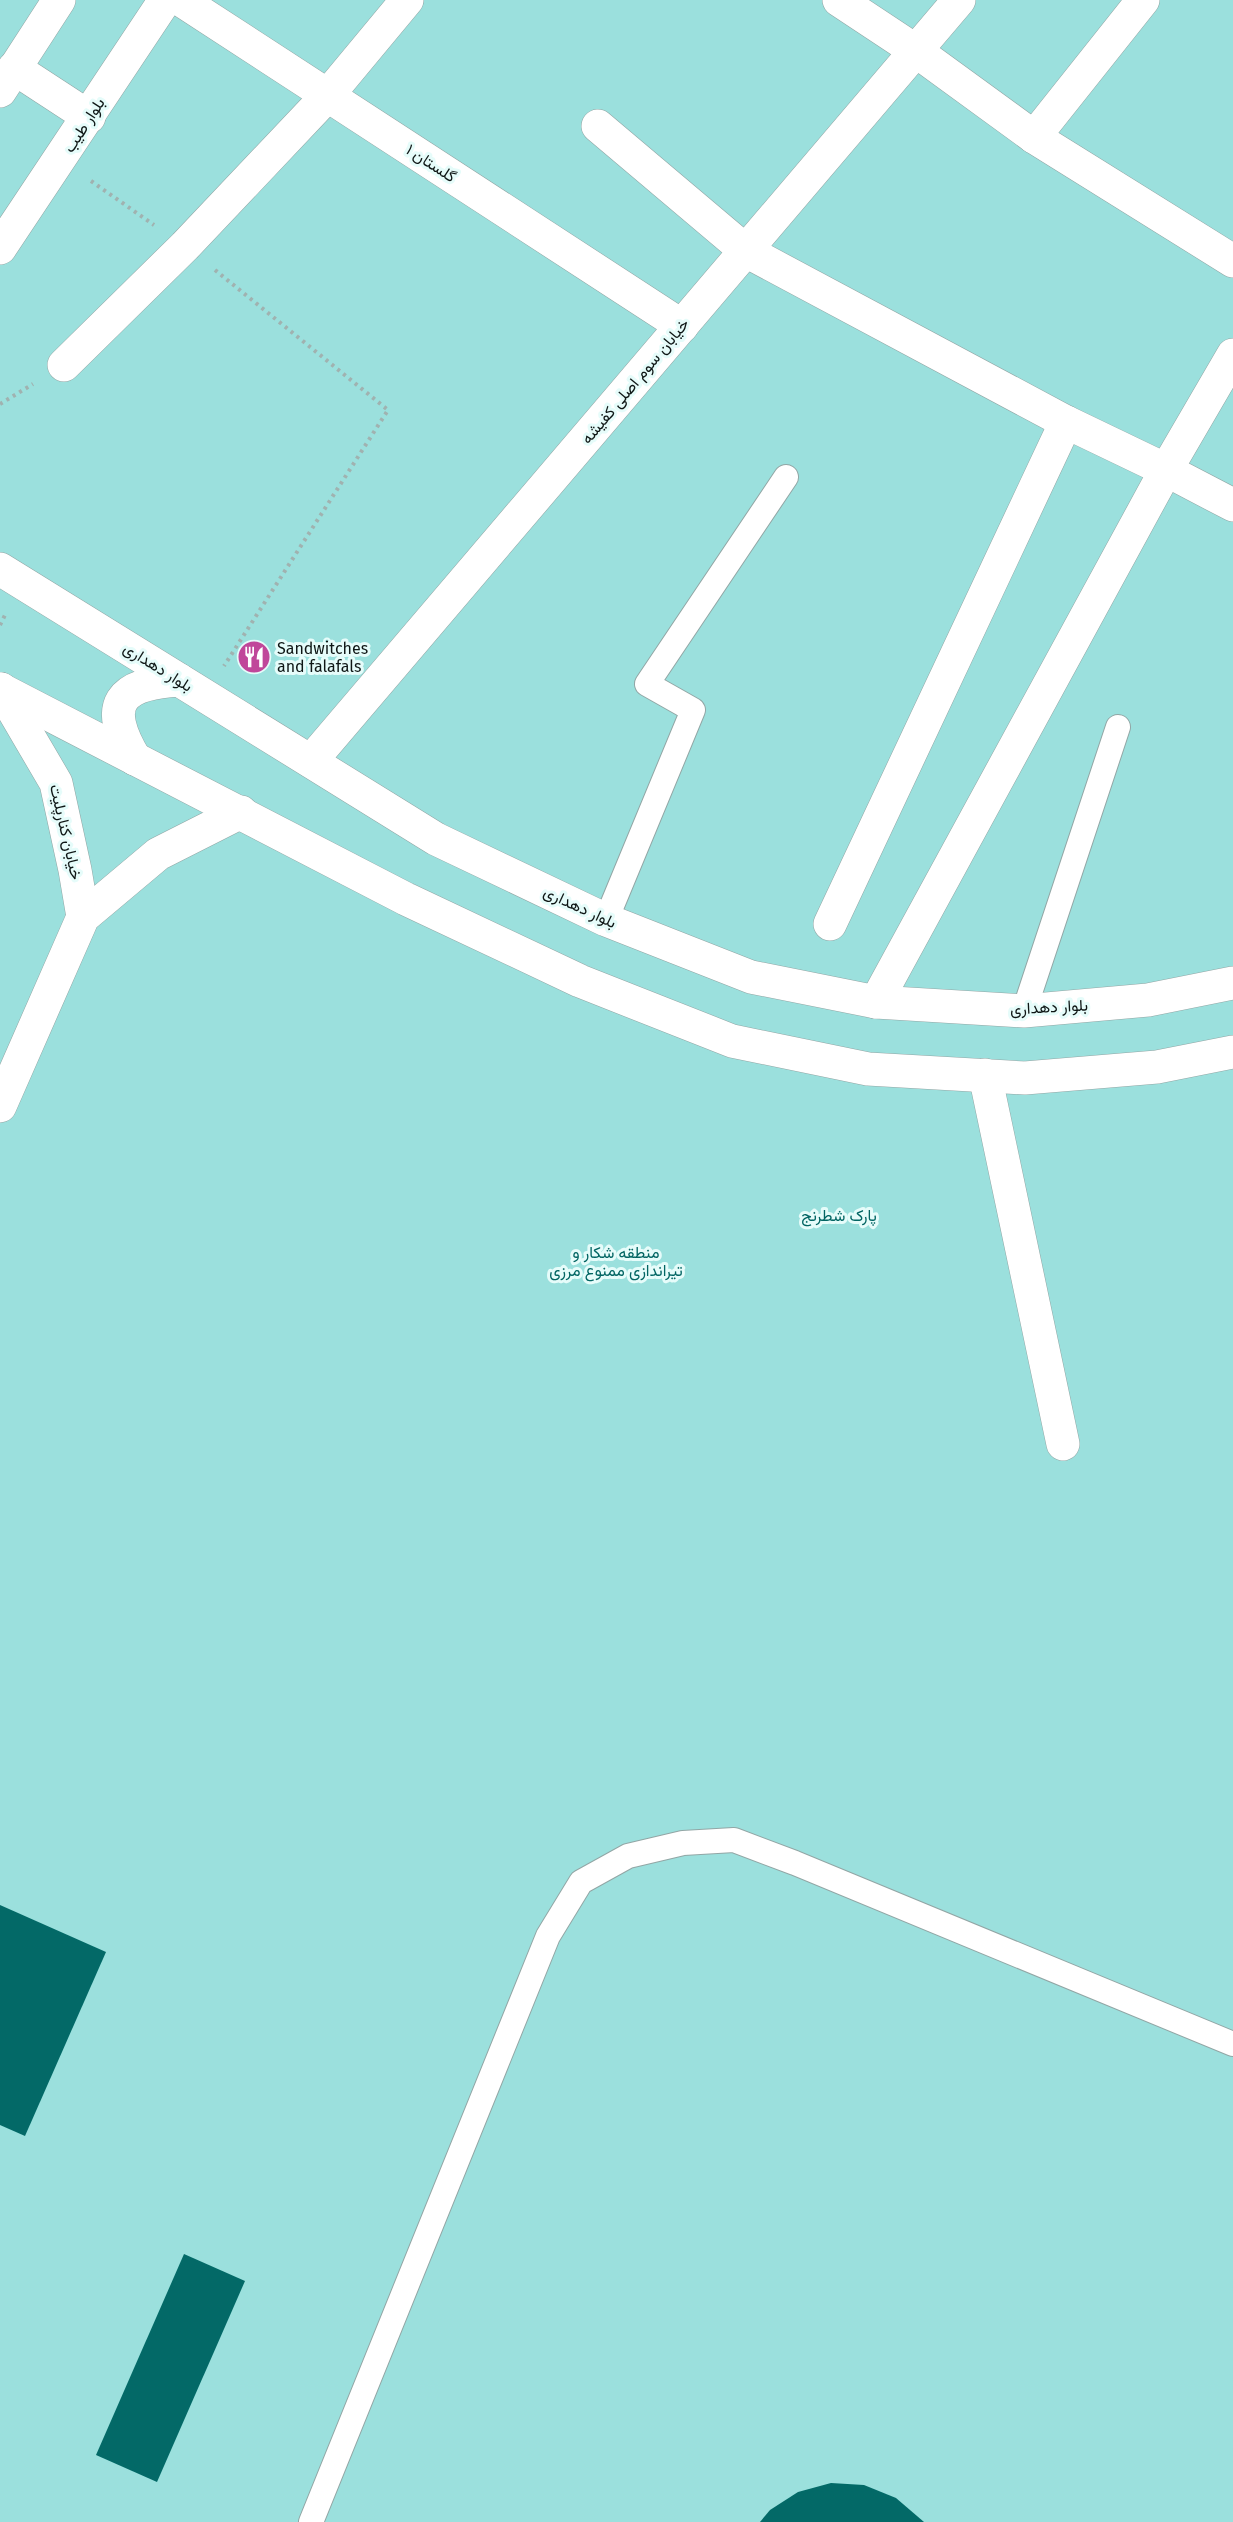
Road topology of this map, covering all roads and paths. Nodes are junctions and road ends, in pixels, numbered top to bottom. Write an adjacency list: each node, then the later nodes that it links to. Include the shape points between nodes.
1 (59, 0): 9 (street)
2 (165, 0): 11 (street, بلوار طیب)
3 (181, 0): 10 (street, گلستان ۱)
4 (407, 0): 10 (street)
5 (839, 0): 8 (street)
6 (959, 0): 8 (street, خیابان سوم اصلی کفیشه)
7 (1143, 0): 13 (street)
8 (916, 51): 13 (street); 17 (street, خیابان سوم اصلی کفیشه)
9 (7, 80): 11 (street)
10 (328, 96): 15 (street); 19 (street, گلستان ۱)
11 (89, 117): 14 (street, بلوار طیب)
12 (598, 126): 17 (street)
13 (1034, 137): 18 (street)
14 (61, 160): 15 (path); 16 (street, بلوار طیب)
15 (185, 246): 21 (street); 27 (path, via 388,410)
16 (0, 248)
17 (746, 250): 19 (street, خیابان سوم اصلی کفیشه); 22 (street)
18 (1233, 261)
19 (682, 326): 31 (street, خیابان سوم اصلی کفیشه)
20 (1233, 355): 23 (street)
21 (64, 365)
22 (1066, 422): 23 (street); 35 (street)
23 (1167, 470): 25 (street); 37 (street)
24 (786, 477): 34 (lane, via 647,684 693,710)
25 (1233, 505)
26 (0, 569): 27 (street, بلوار دهداری)
27 (192, 688): 30 (street, via 155,682 136,687 122,698 117,716 123,740); 31 (street, بلوار دهداری)
28 (1, 689): 30 (street); 33 (street, خیابان کنارپلیت, via 56,783)
29 (1118, 727): 38 (lane)
30 (135, 759): 32 (street)
31 (311, 761): 34 (street, بلوار دهداری, via 436,839)
32 (241, 812): 33 (street, via 158,854); 40 (street, via 406,899 560,972 732,1041 868,1069)
33 (83, 917): 41 (street)
34 (606, 920): 37 (street, بلوار دهداری, via 751,977)
35 (830, 924)
36 (1233, 983): 38 (street, بلوار دهداری, via 1148,1000)
37 (876, 1002): 38 (street, بلوار دهداری)
38 (1024, 1011)
39 (1233, 1052): 40 (street, via 1157,1067 1024,1077)
40 (985, 1075): 42 (street)
41 (0, 1106)
42 (1063, 1444)
43 (1233, 2044): 44 (lane, via 734,1840 683,1843 628,1856 581,1882 548,1936)
44 (311, 2522)

